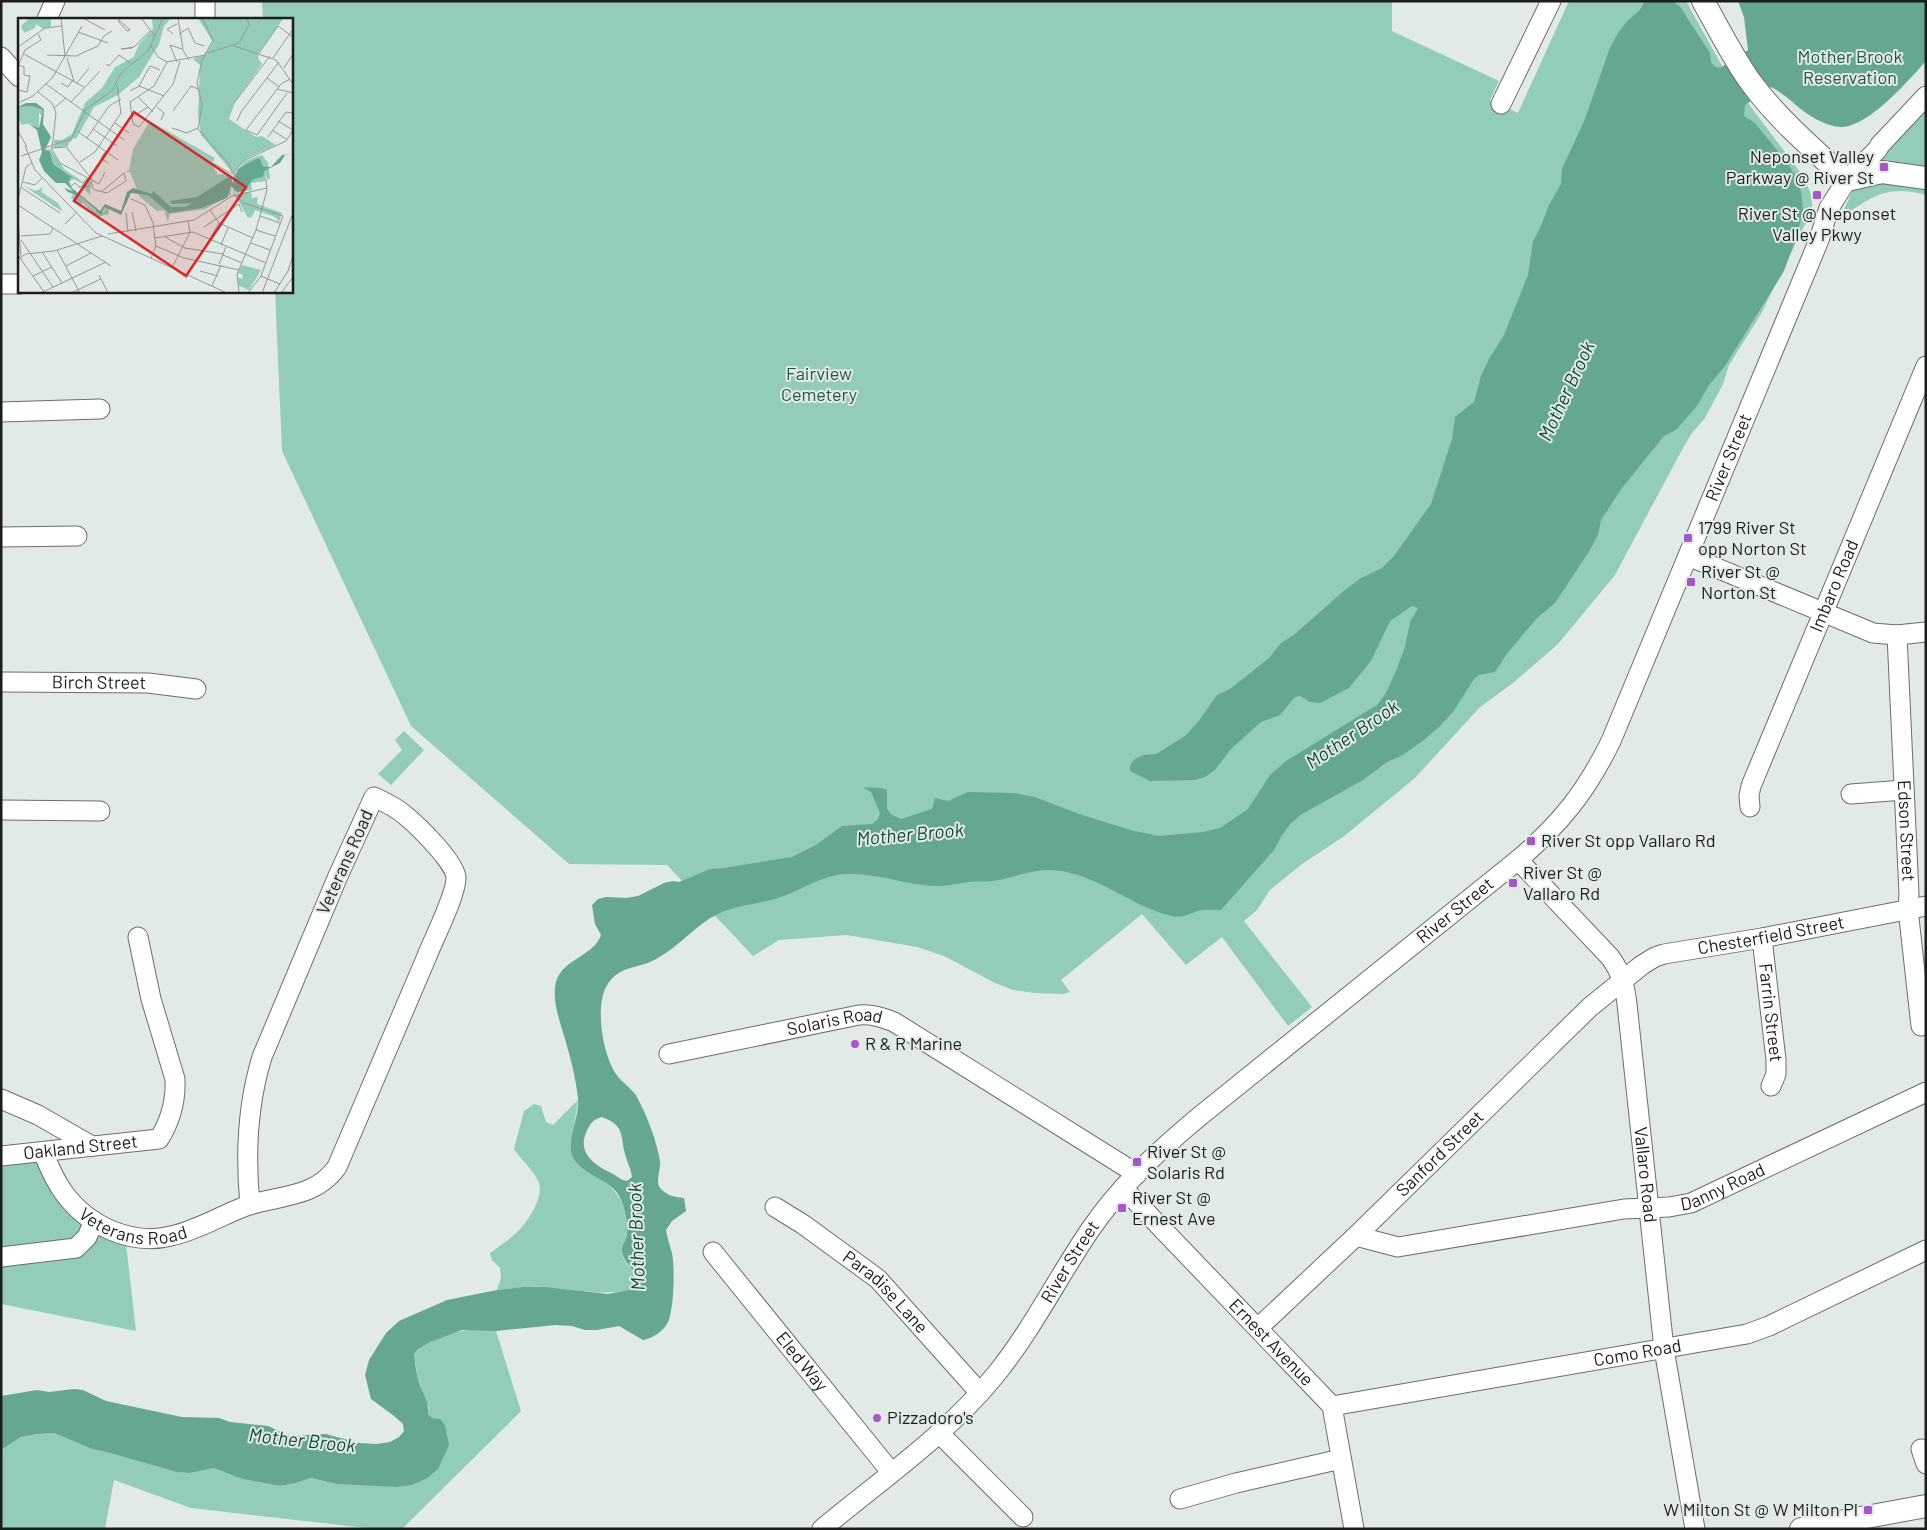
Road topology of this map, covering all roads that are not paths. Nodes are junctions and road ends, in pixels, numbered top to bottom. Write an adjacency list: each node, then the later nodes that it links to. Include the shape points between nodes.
1 (55, 1): 5 (street)
2 (205, 1): 6 (street)
3 (1551, 1): 10 (street)
4 (1703, 1): 12 (main road, via 1732,54 1764,99)
5 (47, 18)
6 (205, 18)
7 (1, 57): 8 (street)
8 (18, 75)
9 (1926, 96): 12 (street, River Street)
10 (1501, 104)
11 (1926, 178): 12 (main road, via 1882,172)
12 (1847, 180): 20 (street, River Street, via 1829,208 1819,240)
13 (1, 284): 14 (street)
14 (18, 284)
15 (1926, 366): 21 (street, Imbaro Road)
16 (100, 409): 17 (street)
17 (1, 412)
18 (77, 536): 19 (street)
19 (1, 537)
20 (1688, 556): 21 (street); 31 (street, River Street, via 1595,774 1556,825)
21 (1823, 613): 23 (street, via 1873,633); 28 (street, Imbaro Road, via 1751,786)
22 (1926, 632): 23 (street)
23 (1897, 635): 26 (street, Edson Street)
24 (1, 682): 25 (street, Birch Street, via 148,684)
25 (196, 689)
26 (1904, 790): 27 (street); 32 (street, Edson Street, via 1909,894)
27 (1851, 794)
28 (1750, 807)
29 (1, 810): 30 (street)
30 (100, 811)
31 (1518, 860): 35 (street, Vallaro Road, via 1610,957); 44 (street, River Street, via 1182,1131)
32 (1917, 908): 34 (street, Chesterfield Street); 36 (street, Edson Street)
33 (138, 937): 41 (street, Oakland Street, via 151,999 175,1079 173,1107 159,1139)
34 (1762, 938): 35 (street, Chesterfield Street, via 1655,957); 38 (street, Farrin Street, via 1776,1060 1776,1074)
35 (1623, 980): 48 (street, Vallaro Road); 50 (street, Sanford Street, via 1590,1007)
36 (1921, 1026)
37 (669, 1054): 44 (street, Solaris Road, via 859,1015 876,1016 894,1022)
38 (1771, 1086)
39 (1926, 1092): 48 (street, Danny Road, via 1692,1203)
40 (1, 1099): 41 (street, via 38,1115)
41 (92, 1146): 42 (street, Oakland Street)
42 (43, 1152): 43 (street, Oakland Street); 49 (street, Veterans Road, via 65,1194)
43 (1, 1156)
44 (1137, 1174): 45 (street, River Street)
45 (1123, 1188): 54 (street, Ernest Avenue); 56 (street, River Street, via 1090,1230 1016,1349)
46 (250, 1205): 46 (street, Veterans Road, via 309,1191 330,1178 454,888 456,877 446,856 407,816 374,797 262,1057 248,1120); 49 (street, Veterans Road, via 189,1230 155,1239 125,1235)
47 (775, 1207): 56 (street, Paradise Lane, via 870,1271)
48 (1648, 1208): 50 (street, Danny Road, via 1624,1209 1398,1247); 55 (street, Vallaro Road)
49 (94, 1221): 53 (street, via 88,1237 76,1248)
50 (1356, 1236): 54 (street, Sanford Street)
51 (1926, 1250): 55 (street, Como Road, via 1759,1331)
52 (714, 1252): 60 (street, Eled Way)
53 (1, 1257)
54 (1258, 1328): 57 (street, Ernest Avenue)
55 (1664, 1349): 57 (street, Como Road); 67 (street, Vallaro Road)
56 (980, 1393): 58 (street, River Street)
57 (1332, 1406): 59 (street)
58 (940, 1433): 60 (street, River Street); 63 (street)
59 (1342, 1459): 61 (street); 66 (street)
60 (891, 1472): 65 (street, River Street)
61 (1180, 1499)
62 (1926, 1506): 64 (main road)
63 (1023, 1517)
64 (1845, 1525): 68 (main road)
65 (822, 1529)
66 (1354, 1529)
67 (1695, 1529)
68 (1801, 1529)

